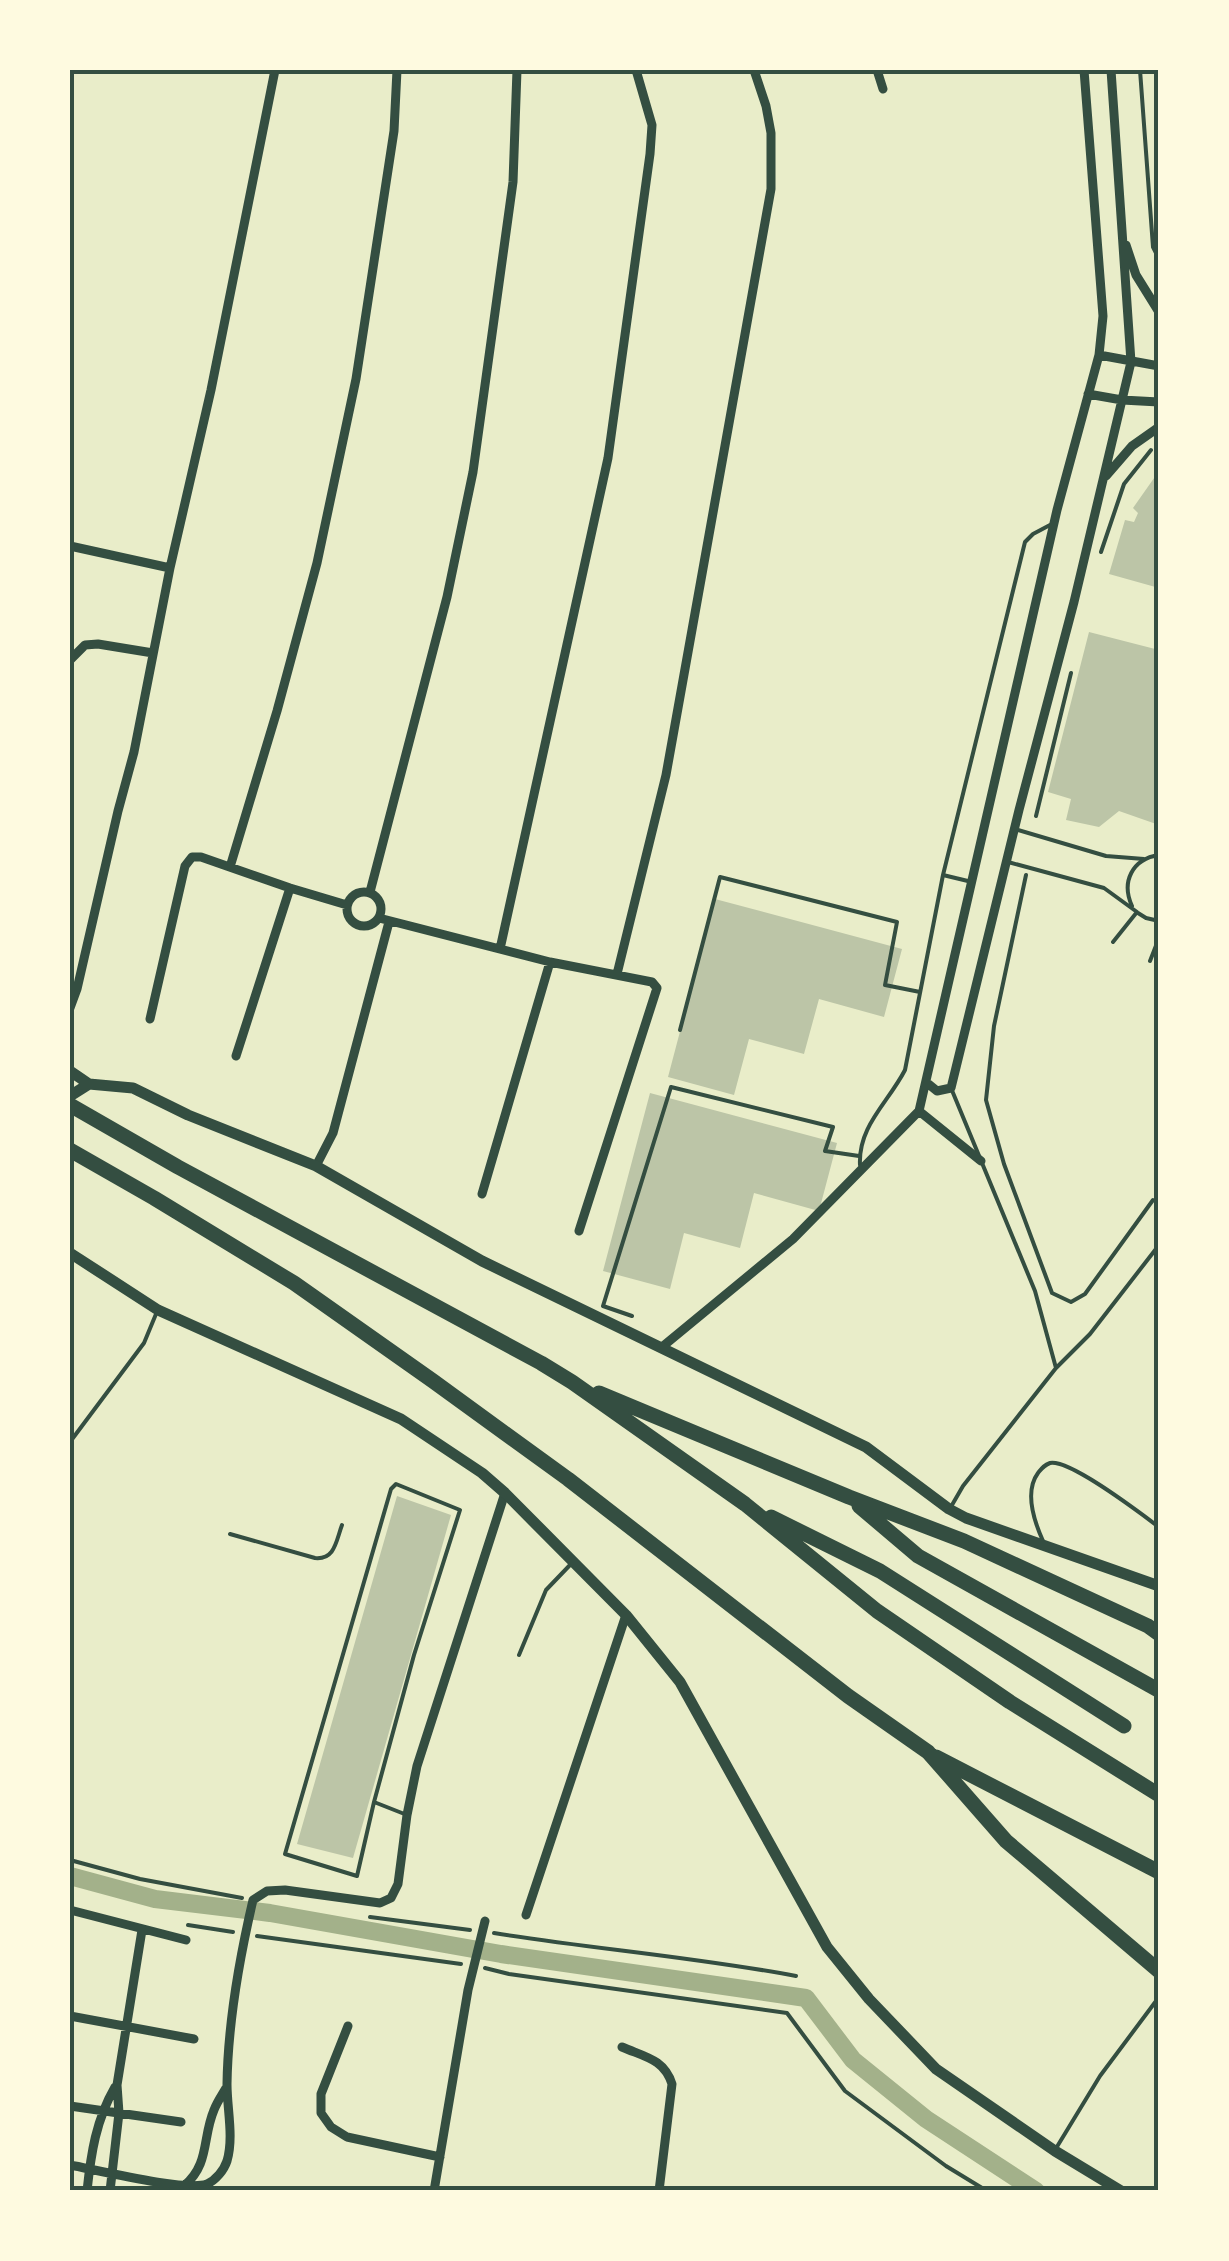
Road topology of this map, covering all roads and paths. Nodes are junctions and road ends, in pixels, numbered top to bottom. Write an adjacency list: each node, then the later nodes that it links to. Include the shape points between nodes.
1 (275, 70): 26 (street)
2 (398, 70): 35 (street, via 385,199 317,563)
3 (517, 70): 40 (street, via 513,182 472,472)
4 (636, 70): 47 (street, via 652,125 650,154 608,458)
5 (754, 70): 50 (street, via 771,133 771,189 666,776)
6 (876, 70): 10 (street)
7 (1084, 70): 14 (street, via 1103,316)
8 (1111, 70): 11 (street)
9 (1140, 70): 12 (path)
10 (883, 88)
11 (1122, 233): 13 (street); 15 (street)
12 (1159, 259)
13 (1159, 312)
14 (1100, 355): 15 (street); 17 (street)
15 (1131, 362): 16 (street); 18 (street)
16 (1159, 366)
17 (1088, 394): 18 (street); 23 (street)
18 (1122, 400): 19 (street); 22 (street)
19 (1159, 402)
20 (1159, 427): 22 (street)
21 (1159, 445): 25 (path, via 1124,484)
22 (1105, 477): 31 (street)
23 (1054, 522): 37 (lane, via 1026,542); 38 (street)
24 (70, 546): 26 (street)
25 (1098, 561)
26 (170, 568): 27 (street)
27 (153, 654): 28 (street, via 98,644 85,645); 52 (street)
28 (70, 660)
29 (1071, 671): 30 (path)
30 (1036, 816)
31 (1016, 828): 33 (lane, via 1106,856); 34 (street)
32 (1159, 855): 33 (lane)
33 (1144, 859): 42 (lane, via 1127,884)
34 (1008, 862): 42 (lane, via 1104,888); 59 (street)
35 (230, 866): 39 (street); 53 (street, via 200,857 185,866)
36 (1027, 870): 69 (path, via 994,1026 986,1100 1052,1293 1070,1302 1085,1294)
37 (943, 874): 38 (lane); 51 (lane)
38 (972, 882): 57 (street)
39 (290, 888): 41 (street); 55 (street)
40 (370, 892): 41 (street, via 356,894); 43 (street)
41 (347, 906): 43 (street, via 358,926)
42 (1137, 912): 44 (lane); 46 (lane)
43 (384, 920): 47 (street); 66 (street, via 333,1134)
44 (1159, 921)
45 (1159, 938): 48 (lane)
46 (1113, 942)
47 (500, 949): 49 (street)
48 (1150, 961)
49 (550, 962): 50 (street); 68 (street)
50 (617, 974): 70 (street, via 657,988)
51 (920, 992): 54 (lane, via 885,985 897,922 720,876); 64 (lane, via 905,1070 867,1127)
52 (70, 1008)
53 (150, 1019)
54 (680, 1030)
55 (236, 1056)
56 (70, 1072): 58 (main road)
57 (926, 1082): 59 (street, via 937,1091); 62 (street)
58 (89, 1084): 60 (main road); 66 (main road, via 134,1088)
59 (951, 1088): 65 (lane)
60 (70, 1096)
61 (70, 1105): 77 (highway)
62 (919, 1111): 65 (street); 67 (street)
63 (70, 1150): 94 (highway, via 294,1284 433,1381)
64 (860, 1156): 67 (lane); 74 (lane, via 825,1150 833,1127 671,1087 603,1306)
65 (981, 1161): 76 (lane, via 1035,1291)
66 (316, 1166): 75 (main road, via 482,1261)
67 (860, 1170): 75 (street, via 793,1239)
68 (482, 1194)
69 (1153, 1200)
70 (580, 1231)
71 (1159, 1245): 76 (lane)
72 (70, 1253): 73 (main road)
73 (158, 1310): 78 (lane, via 144,1343); 79 (main road, via 401,1418)
74 (632, 1316)
75 (662, 1347): 82 (main road, via 866,1447)
76 (1056, 1368): 82 (lane)
77 (572, 1382): 80 (highway); 81 (highway)
78 (70, 1442)
79 (505, 1492): 87 (main road); 97 (street)
80 (848, 1497): 90 (highway, via 964,1540); 92 (highway, via 918,1556)
81 (744, 1504): 93 (highway, via 880,1571); 95 (highway, via 877,1611)
82 (949, 1509): 86 (main road)
83 (342, 1525): 85 (lane, via 324,1559)
84 (1159, 1526): 86 (lane, via 1053,1462 1034,1478 1032,1496)
85 (230, 1534)
86 (1044, 1545): 88 (main road)
87 (574, 1562): 89 (main road); 91 (lane, via 546,1590)
88 (1159, 1586)
89 (626, 1614): 102 (street); 123 (main road, via 680,1682 827,1947 858,1986 936,2069)
90 (1155, 1630)
91 (519, 1654)
92 (1158, 1690)
93 (1124, 1726)
94 (928, 1752): 99 (highway); 109 (highway, via 1006,1841)
95 (1159, 1795)
96 (374, 1802): 96 (lane, via 460,1510 396,1484 285,1854 357,1876); 97 (lane)
97 (406, 1815): 100 (street, via 391,1898 380,1903 285,1890)
98 (70, 1860): 100 (path)
99 (1159, 1872)
100 (253, 1900): 118 (street)
101 (70, 1910): 106 (street)
102 (526, 1915)
103 (366, 1916): 105 (path)
104 (174, 1924): 108 (path)
105 (484, 1926): 108 (street); 110 (path, via 562,1944)
106 (142, 1930): 107 (street); 114 (street)
107 (186, 1940)
108 (474, 1966): 124 (street); 133 (path, via 787,2014 845,2091)
109 (1159, 1971)
110 (796, 1976)
111 (1159, 1997): 123 (lane)
112 (70, 2016): 114 (street)
113 (348, 2026): 124 (street, via 321,2094 321,2113 347,2136)
114 (126, 2028): 115 (street); 117 (street)
115 (194, 2039)
116 (622, 2047): 132 (street, via 661,2064 672,2084)
117 (116, 2084): 120 (street); 121 (street)
118 (227, 2085): 128 (street, via 214,2110 202,2166); 128 (street, via 226,2165 204,2186)
119 (70, 2106): 120 (street)
120 (102, 2111): 121 (street); 126 (street)
121 (119, 2113): 122 (street); 127 (street)
122 (181, 2122)
123 (1055, 2151): 134 (main road)
124 (440, 2157): 131 (street)
125 (70, 2166): 126 (street)
126 (89, 2168): 127 (street); 129 (street)
127 (113, 2172): 128 (street); 130 (street)
128 (184, 2186)
129 (87, 2191)
130 (110, 2191)
131 (434, 2191)
132 (659, 2191)
133 (987, 2191)
134 (1120, 2191)

